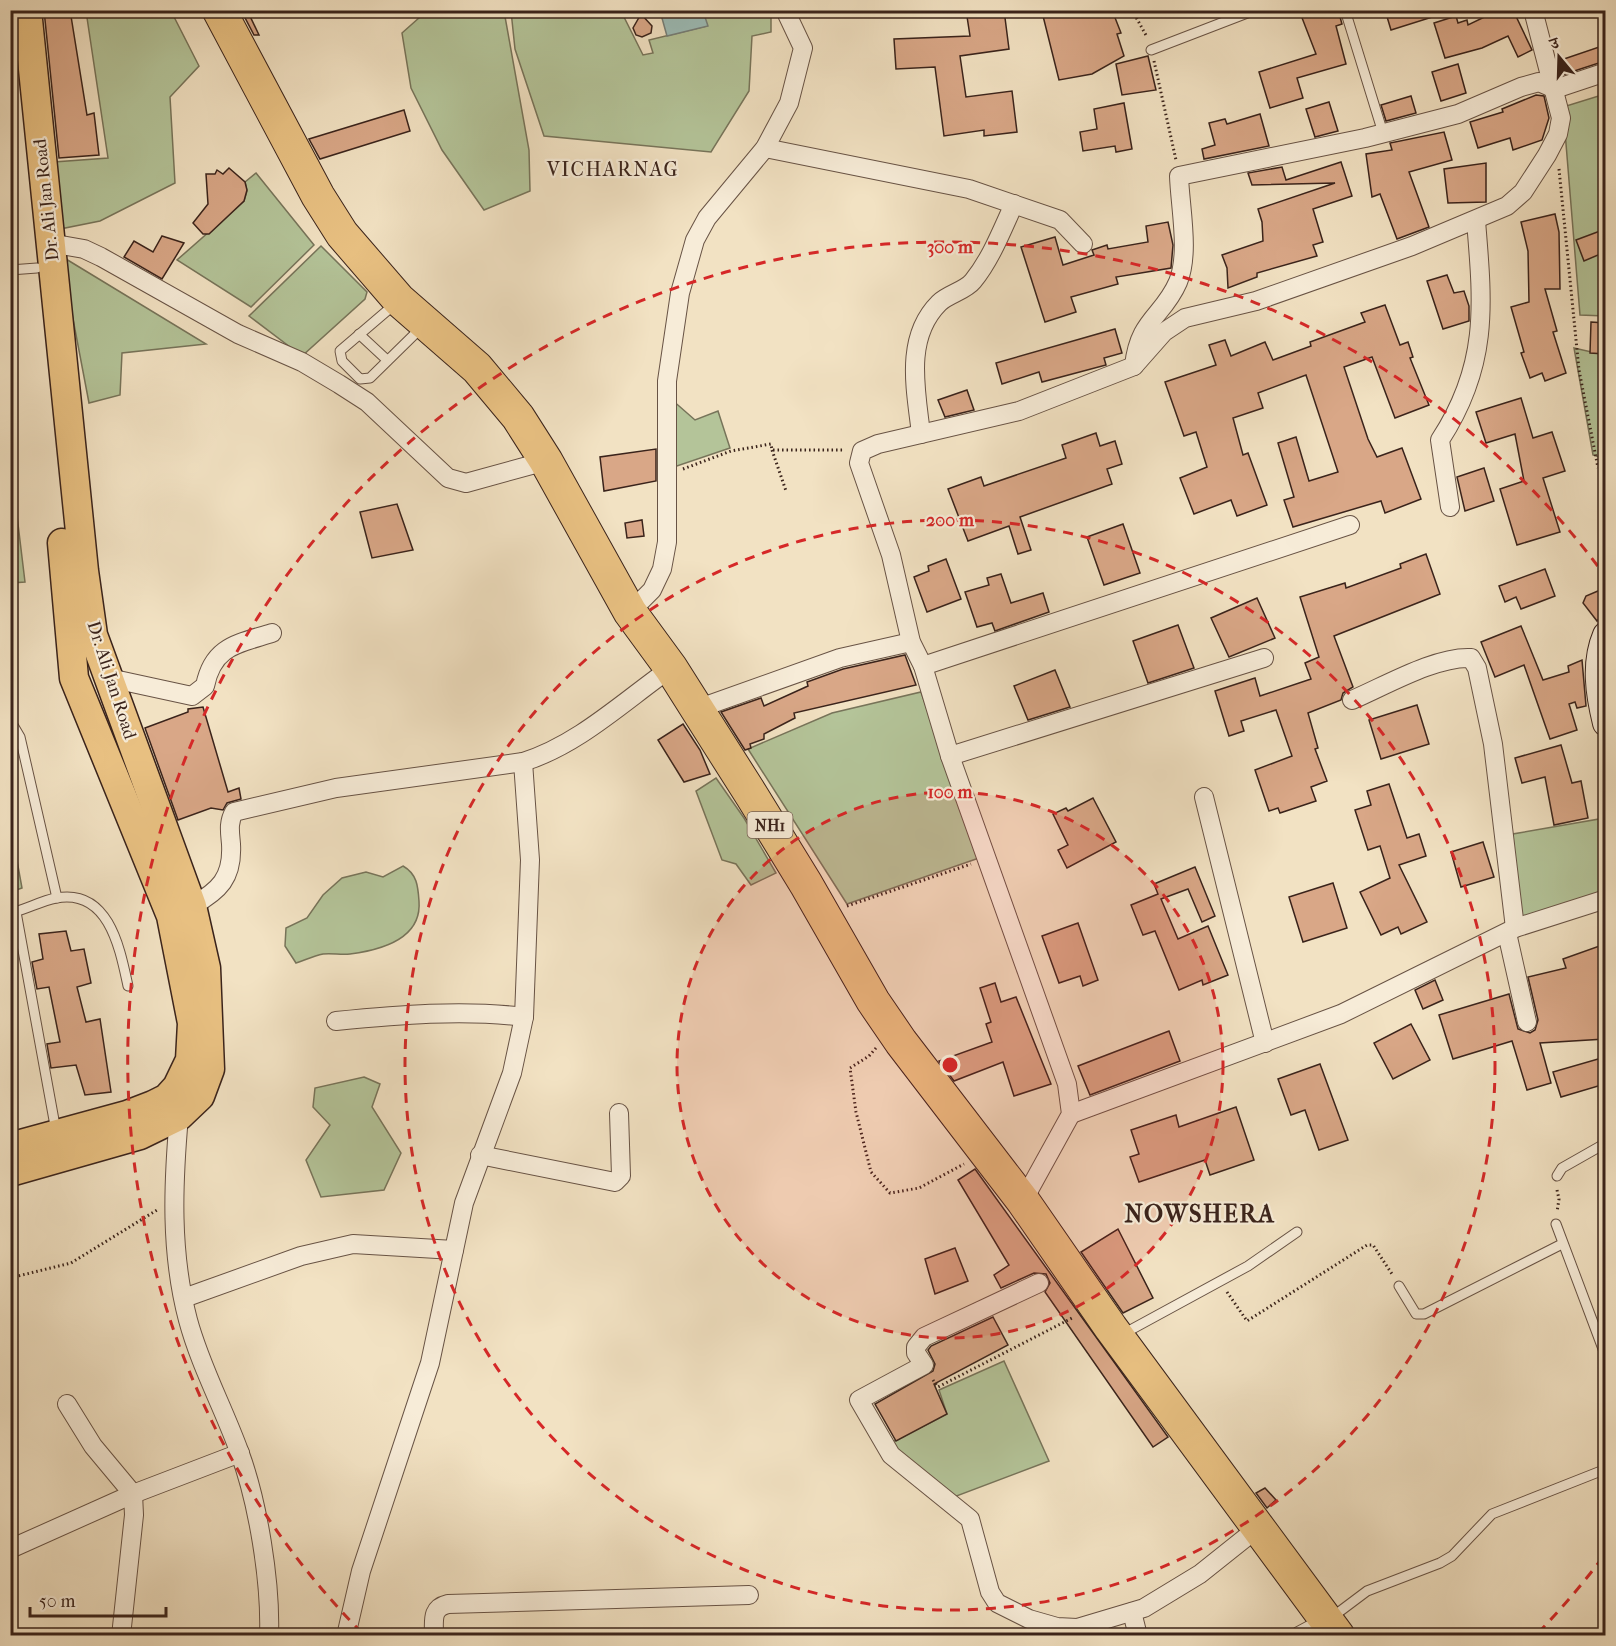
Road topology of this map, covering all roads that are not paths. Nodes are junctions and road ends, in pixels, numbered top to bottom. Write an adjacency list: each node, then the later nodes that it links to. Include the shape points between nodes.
1 (12, 10): 17 (main road, Dr. Ali Jan Road)
2 (27, 10): 15 (main road, Dr. Ali Jan Road)
3 (219, 10): 18 (highway, NH1, via 318,196 342,234)
4 (785, 10): 12 (street, via 803,48 789,103)
5 (1255, 10): 8 (lane)
6 (1345, 10): 11 (lane)
7 (1533, 10): 10 (street)
8 (1151, 50)
9 (1605, 72): 10 (street)
10 (1555, 90): 11 (street, via 1539,82 1530,84 1458,114); 14 (street, via 1561,118 1555,140 1523,192 1507,206)
11 (1383, 133): 22 (street, via 1179,176 1184,256 1179,279 1141,334)
12 (765, 148): 13 (street, via 969,189); 27 (street, via 707,218 687,267 667,381 667,542 662,569 652,590)
13 (1014, 204): 16 (street, via 1060,220); 23 (street, via 972,283 939,302 922,328 913,365)
14 (1476, 221): 22 (street, via 1256,301 1185,318 1164,332); 25 (street, via 1482,330 1469,380 1440,440)
15 (50, 243): 24 (street, via 84,249 101,257 238,334 302,362 367,402 456,482 466,483); 30 (main road, Dr. Ali Jan Road)
16 (1083, 244)
17 (24, 269): 30 (main road, Dr. Ali Jan Road)
18 (399, 300): 19 (highway, NH1); 20 (lane)
19 (425, 324): 21 (lane); 24 (highway, NH1, via 497,390)
20 (358, 334): 21 (lane); 21 (lane, via 339,355 360,379 367,380)
21 (387, 360)
22 (1134, 366): 23 (street, via 1019,411)
23 (921, 434): 31 (street, via 862,451 859,463 891,555)
24 (546, 460): 27 (highway, NH1)
25 (1450, 507)
26 (1350, 525): 33 (street)
27 (630, 612): 34 (highway, NH1)
28 (272, 633): 35 (street, via 219,653 208,671 205,686 192,696)
29 (1605, 635): 39 (street, via 1599,682)
30 (82, 638): 35 (main road, Dr. Ali Jan Road); 56 (main road, Dr. Ali Jan Road, via 74,678 171,916 192,1023 190,1060 167,1098 127,1116)
31 (911, 642): 33 (street); 37 (street, via 840,658)
32 (1264, 658): 40 (street)
33 (923, 666): 40 (street)
34 (670, 668): 37 (highway, NH1); 41 (street, via 584,732 543,756)
35 (109, 678): 45 (main road, Dr. Ali Jan Road)
36 (1352, 700): 47 (street, via 1441,663 1471,658 1477,668 1493,744)
37 (697, 709): 62 (highway, NH1, via 873,1001)
38 (10, 720): 43 (lane, via 20,737)
39 (1605, 723)
40 (950, 756): 54 (street, via 1067,1084)
41 (523, 762): 45 (street, via 336,788 234,812 230,821 231,853 223,884); 49 (street, via 530,860)
42 (1204, 797): 52 (street)
43 (57, 898): 46 (lane); 48 (lane, via 84,902 97,909 111,926)
44 (1605, 899): 47 (street)
45 (192, 906): 55 (main road, Dr. Ali Jan Road, via 206,968 210,1069 200,1096)
46 (13, 913): 56 (lane)
47 (1511, 931): 51 (street); 52 (street, via 1341,1014)
48 (128, 986)
49 (524, 1017): 50 (street, via 496,1013); 59 (street, via 512,1073)
50 (336, 1021)
51 (1527, 1022)
52 (1265, 1043): 54 (street)
53 (619, 1113): 59 (street, via 621,1176 615,1182)
54 (1071, 1114): 62 (street)
55 (179, 1116): 60 (main road, Dr. Ali Jan Road, via 140,1135); 69 (street, via 172,1202)
56 (56, 1135): 58 (main road, Dr. Ali Jan Road)
57 (1605, 1143): 61 (lane, via 1562,1168)
58 (10, 1147)
59 (480, 1155): 66 (street)
60 (10, 1172)
61 (1557, 1176)
62 (1023, 1201): 70 (highway, NH1, via 1064,1269)
63 (1556, 1224): 65 (lane)
64 (1296, 1232): 70 (lane, via 1220,1282)
65 (1562, 1244): 68 (lane, via 1424,1314 1416,1314); 71 (lane)
66 (454, 1250): 69 (street, via 353,1244 335,1247); 83 (street, via 430,1363 361,1571)
67 (1038, 1283): 79 (street, via 924,1337 916,1347 924,1365 859,1400 891,1455 970,1519 990,1592 997,1603 1057,1627 1077,1628)
68 (1399, 1286)
69 (184, 1298): 73 (street, via 202,1360)
70 (1118, 1337): 76 (highway, NH1)
71 (1605, 1357)
72 (67, 1404): 75 (street, via 93,1446)
73 (240, 1454): 75 (street); 82 (street, via 268,1588)
74 (1605, 1469): 80 (lane, via 1492,1514 1452,1556 1376,1587)
75 (133, 1494): 77 (street); 81 (street)
76 (1259, 1527): 79 (street, via 1200,1574); 80 (highway, NH1)
77 (10, 1549)
78 (749, 1594): 84 (street, via 448,1604 438,1606 434,1613)
79 (1132, 1612): 85 (street)
80 (1321, 1631)
81 (121, 1635)
82 (269, 1635)
83 (346, 1635)
84 (434, 1635)
85 (1138, 1635)

